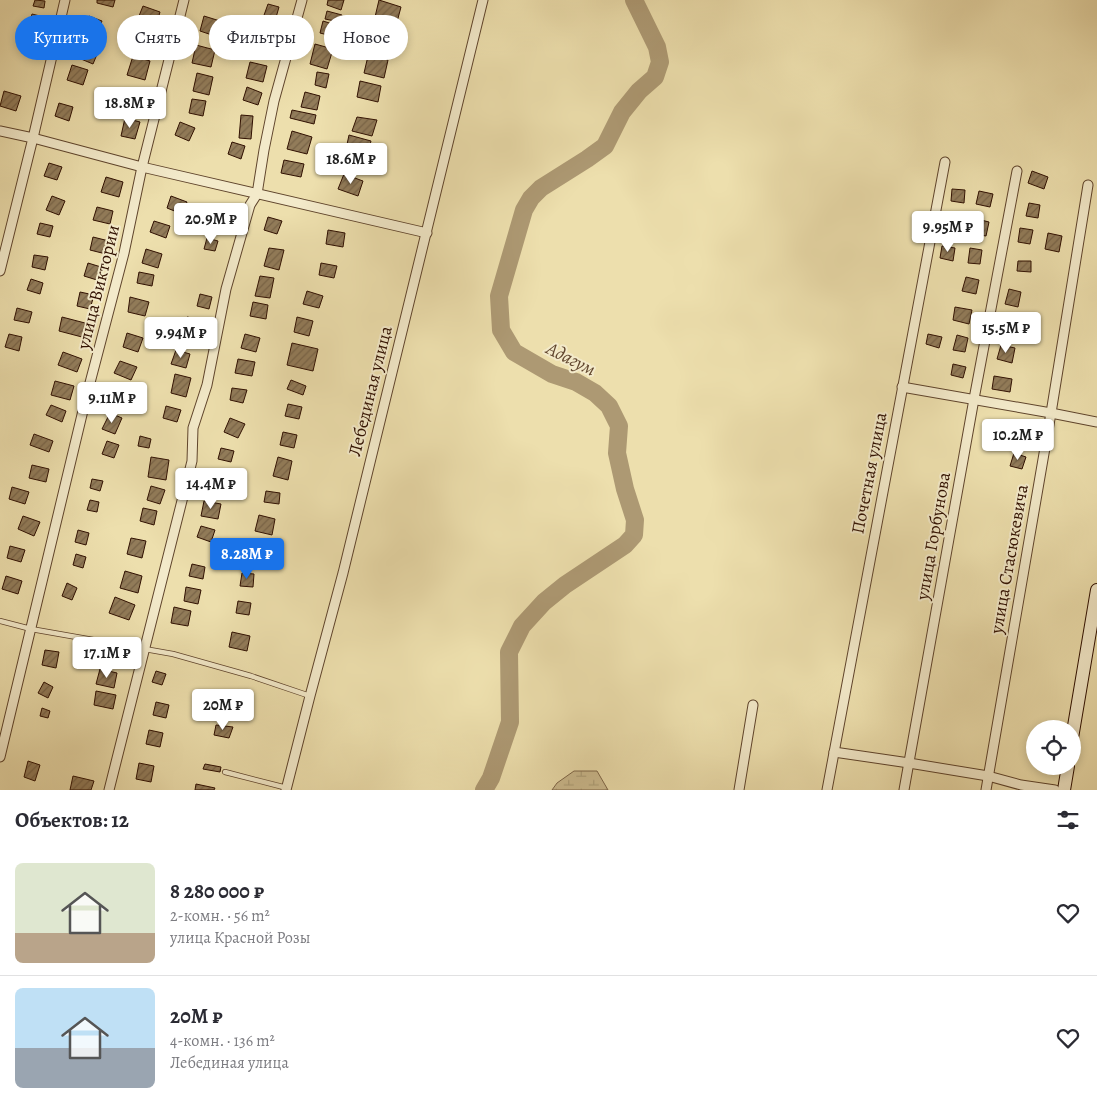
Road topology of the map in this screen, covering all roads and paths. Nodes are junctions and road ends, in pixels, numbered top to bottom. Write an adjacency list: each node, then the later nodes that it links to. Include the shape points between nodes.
1 (65, 0): 6 (street)
2 (184, 0): 8 (street, улица Виктории)
3 (302, 0): 11 (street, via 274,101)
4 (483, 0): 12 (street, Лебединая улица)
5 (0, 131): 6 (street)
6 (33, 138): 8 (street); 13 (street)
7 (945, 162): 14 (street, Почетная улица)
8 (142, 167): 11 (street); 20 (street, улица Виктории, via 124,253)
9 (1017, 171): 15 (street, улица Горбунова)
10 (1088, 186): 16 (street, улица Стасюкевича)
11 (257, 194): 12 (street); 21 (street, via 250,205 226,289 207,385 193,428 192,461)
12 (427, 233): 22 (street, Лебединая улица)
13 (0, 271)
14 (902, 386): 15 (street); 25 (street, Почетная улица)
15 (974, 399): 16 (street); 27 (street, улица Горбунова)
16 (1051, 413): 17 (street); 30 (street, улица Стасюкевича)
17 (1097, 422)
18 (1097, 590): 24 (main road)
19 (0, 621): 20 (lane)
20 (31, 629): 21 (lane); 26 (street, улица Виктории)
21 (145, 648): 22 (lane); 32 (street)
22 (310, 696): 31 (street, Лебединая улица)
23 (753, 705): 33 (street)
24 (1075, 720)
25 (834, 752): 27 (street); 34 (street, Почетная улица)
26 (0, 757)
27 (909, 762): 30 (street); 35 (street, улица Горбунова)
28 (225, 772): 31 (lane)
29 (1066, 775): 38 (main road)
30 (988, 776): 36 (street, улица Стасюкевича); 37 (street)
31 (286, 789)
32 (109, 790)
33 (739, 790)
34 (827, 790)
35 (904, 790)
36 (986, 790)
37 (1055, 790)
38 (1064, 790)

